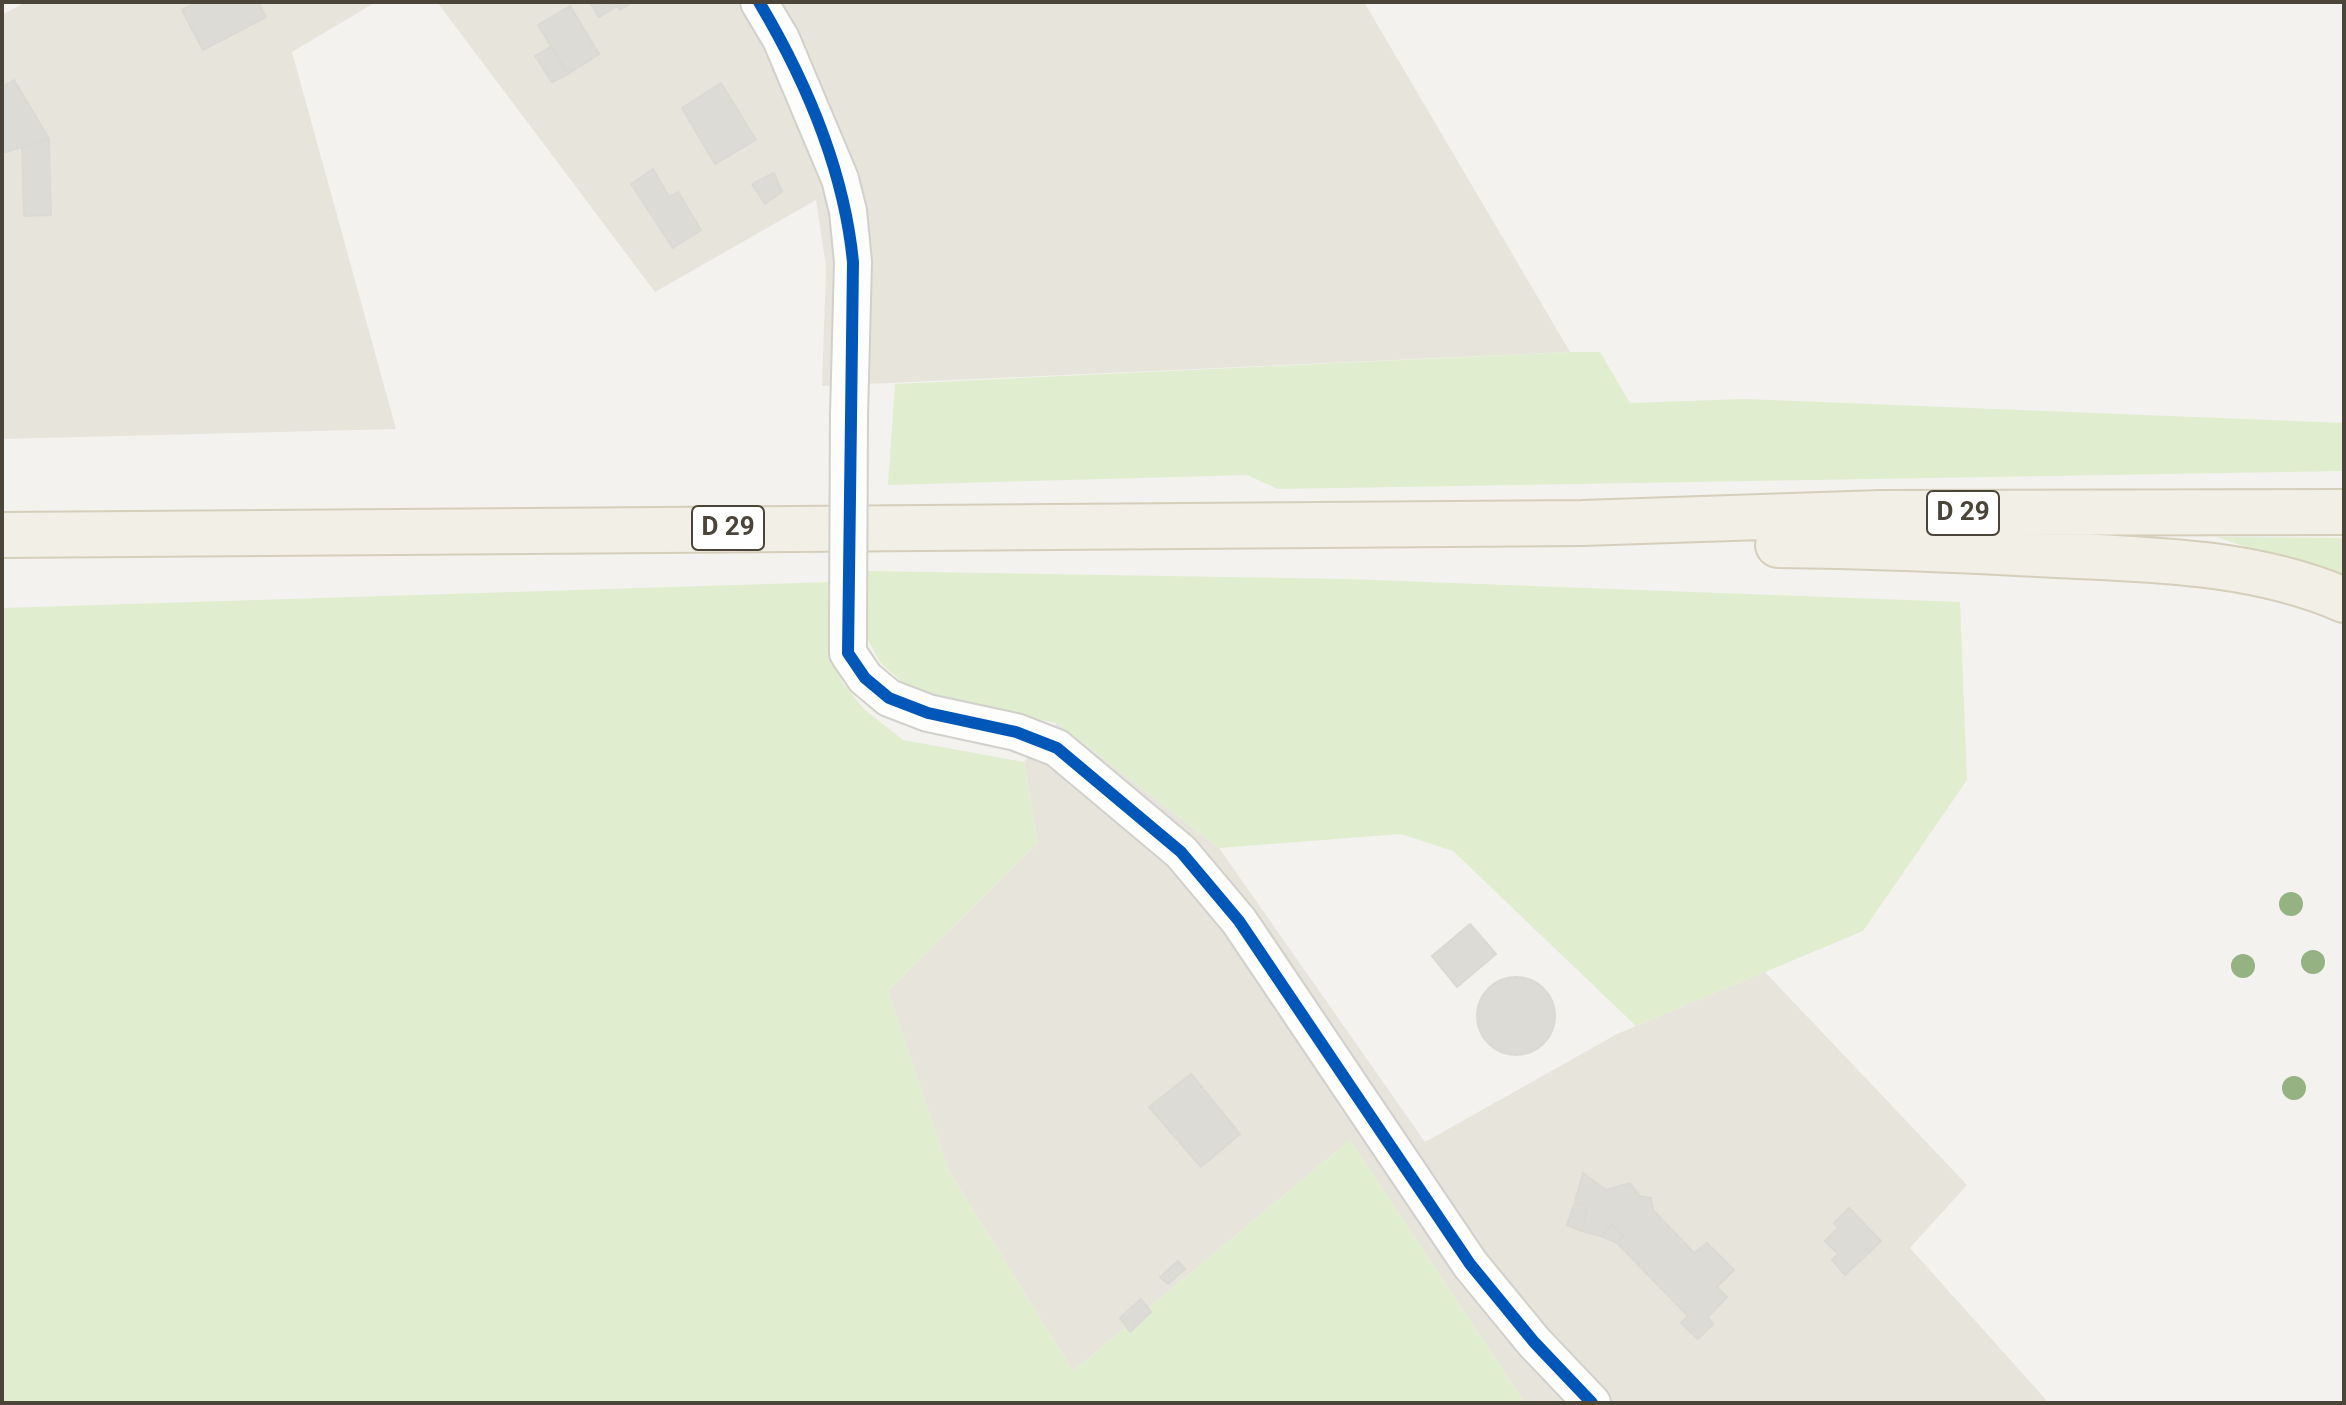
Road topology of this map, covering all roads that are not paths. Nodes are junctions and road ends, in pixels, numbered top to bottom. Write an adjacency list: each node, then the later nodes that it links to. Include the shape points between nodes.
1 (759, 2): 6 (street, bridge, via 787,53 840,179 848,211 853,262 848,653 865,678 889,698 1057,748 1181,852 1239,921 1470,1264)
2 (2344, 512): 3 (main road, D 29, via 1881,513)
3 (1582, 523): 4 (main road, D 29); 5 (main road, via 1681,545 1879,546 2156,560 2254,571)
4 (2, 535)
5 (2344, 600)
6 (1592, 1403)

